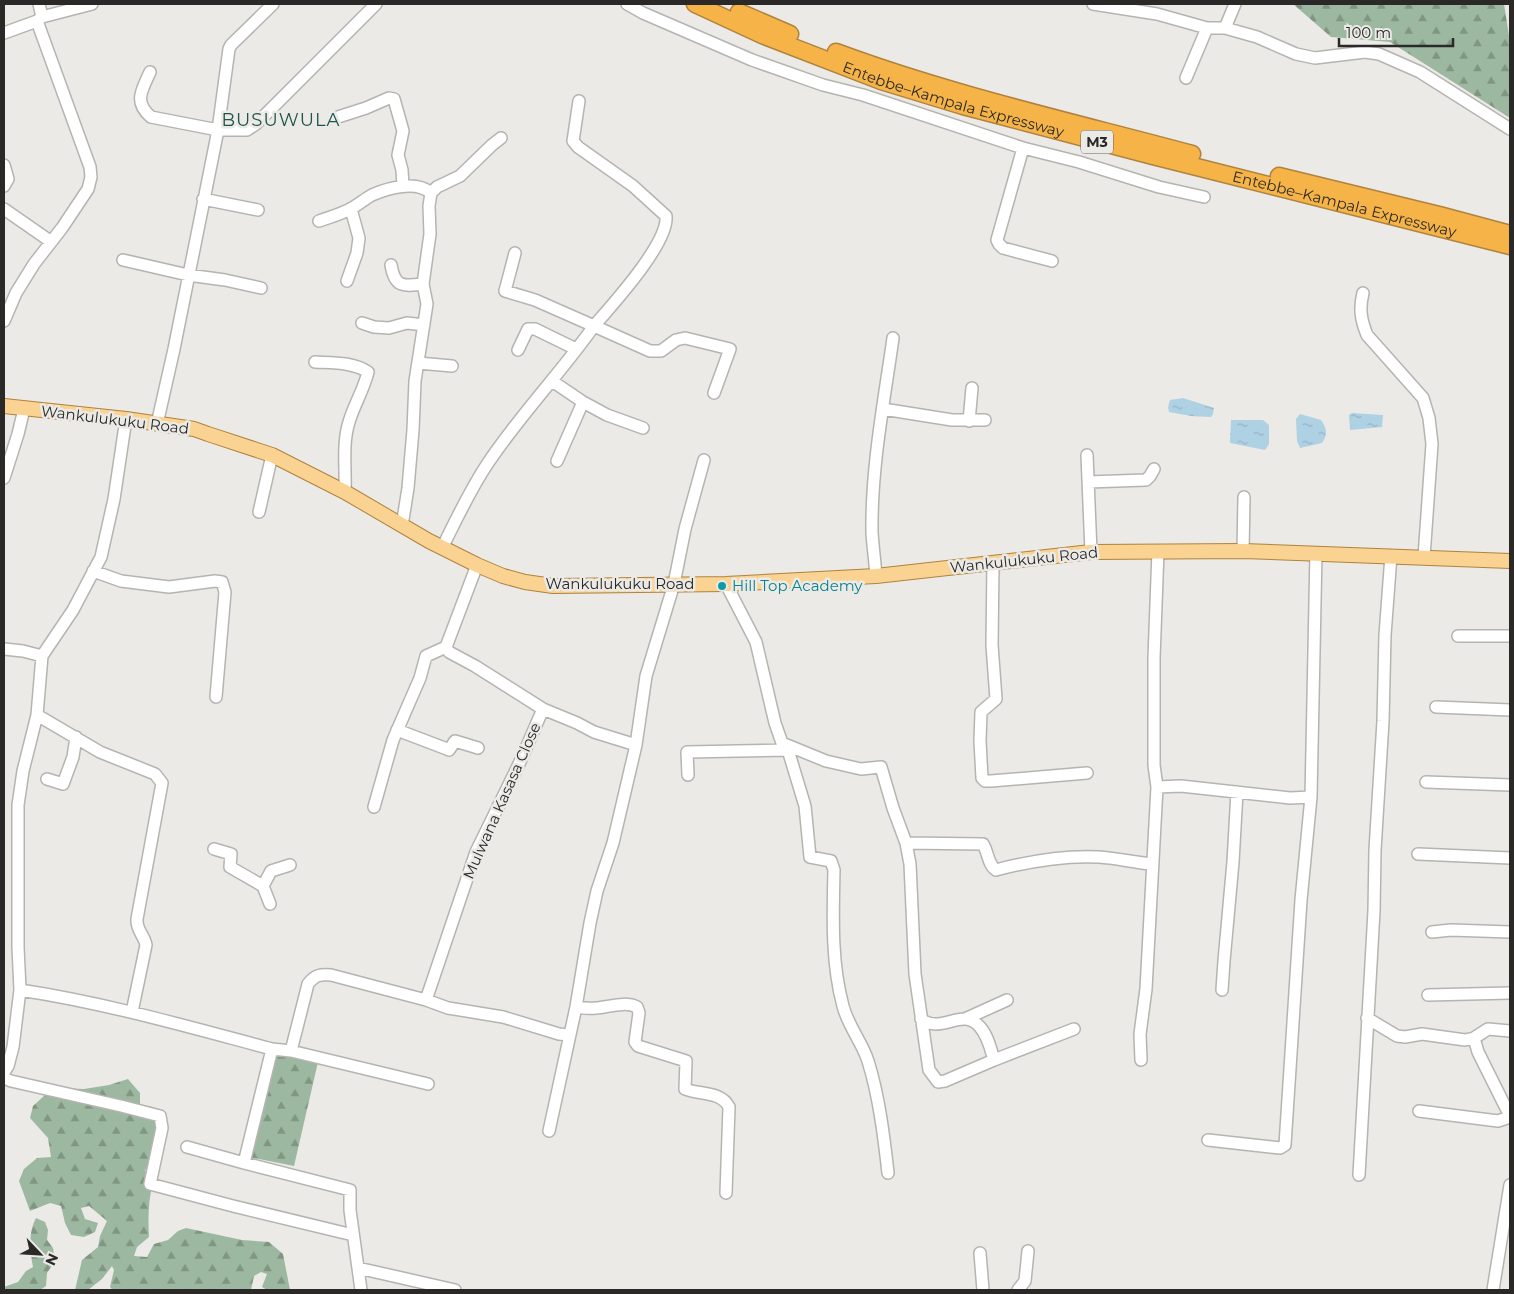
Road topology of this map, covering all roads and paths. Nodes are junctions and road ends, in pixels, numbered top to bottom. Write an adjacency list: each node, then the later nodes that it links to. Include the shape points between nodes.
1 (39, 4): 10 (street)
2 (92, 4): 10 (street)
3 (273, 4): 19 (street, via 229,49)
4 (376, 4): 19 (street, via 256,124 247,130)
5 (627, 4): 21 (street, via 752,60)
6 (694, 4): 34 (highway, Entebbe–Kampala Expressway / M3, via 881,81 963,106)
7 (721, 4): 32 (highway, Entebbe–Kampala Expressway / M3, via 860,61 980,99)
8 (1093, 4): 11 (street, via 1157,14)
9 (1235, 4): 12 (street)
10 (39, 19): 13 (street); 33 (street, via 91,178 62,228)
11 (1206, 28): 12 (street); 15 (street)
12 (1225, 28): 18 (street, via 1314,58 1365,52 1379,54 1420,72)
13 (4, 33)
14 (150, 72): 19 (street, via 140,102 151,117)
15 (1186, 78)
16 (579, 101): 47 (street, via 573,141 666,216 657,244 632,282)
17 (338, 117): 24 (street, via 394,99 403,131 398,155)
18 (1510, 129)
19 (218, 130): 27 (street)
20 (501, 138): 25 (street, via 460,176)
21 (1023, 148): 26 (street); 37 (street, via 998,244)
22 (4, 165): 23 (street, via 8,178)
23 (4, 186)
24 (403, 186): 25 (street); 29 (street, via 370,196)
25 (431, 193): 41 (street, via 430,234)
26 (1204, 197)
27 (203, 199): 30 (street); 39 (street)
28 (4, 209): 33 (street)
29 (351, 209): 31 (street); 40 (street, via 359,238 358,253)
30 (258, 210)
31 (319, 221)
32 (1510, 234)
33 (50, 241): 44 (street, via 16,293)
34 (1510, 246)
35 (515, 253): 47 (street, via 505,291 535,300)
36 (123, 260): 39 (street)
37 (1052, 261)
38 (391, 265): 41 (street, via 394,279 398,282 405,286)
39 (188, 275): 42 (street); 64 (street)
40 (347, 281)
41 (423, 284): 46 (street, via 427,304)
42 (261, 288)
43 (1363, 293): 83 (street, via 1360,310 1368,335 1422,398 1429,418 1432,444)
44 (4, 321)
45 (362, 323): 46 (street, via 389,328 407,323)
46 (424, 325): 52 (street)
47 (594, 326): 49 (street); 56 (street, via 650,351 661,352 684,338 730,348)
48 (893, 338): 60 (street)
49 (576, 349): 50 (street, via 535,329 528,329); 54 (street)
50 (518, 350)
51 (316, 362): 73 (street, via 360,367 368,372 348,424)
52 (418, 363): 53 (street); 76 (street)
53 (452, 366)
54 (552, 381): 57 (street); 77 (street, via 486,466)
55 (972, 388): 63 (street)
56 (714, 393)
57 (583, 402): 65 (street); 69 (street)
58 (4, 406): 59 (main road, Wankulukuku Road)
59 (24, 409): 61 (main road, Wankulukuku Road); 71 (street)
60 (883, 409): 63 (street); 88 (street, via 872,534)
61 (126, 419): 64 (main road, Wankulukuku Road); 87 (street, via 114,498 101,557)
62 (985, 420): 63 (street)
63 (969, 421)
64 (157, 424): 66 (main road, Wankulukuku Road, via 201,432)
65 (643, 428)
66 (272, 455): 73 (main road, Wankulukuku Road); 75 (street)
67 (1087, 455): 72 (street)
68 (704, 460): 89 (street)
69 (558, 461)
70 (1154, 469): 72 (street, via 1146,480)
71 (4, 478)
72 (1088, 482): 80 (street)
73 (344, 492): 76 (main road, Wankulukuku Road)
74 (1244, 497): 79 (street)
75 (259, 512)
76 (402, 526): 77 (main road, Wankulukuku Road)
77 (442, 548): 86 (main road, Wankulukuku Road)
78 (1158, 551): 79 (main road, Wankulukuku Road); 80 (main road, Wankulukuku Road); 111 (street, via 1154,658)
79 (1243, 551): 81 (main road, Wankulukuku Road)
80 (1091, 552): 85 (main road, Wankulukuku Road)
81 (1316, 553): 82 (main road, Wankulukuku Road); 113 (street)
82 (1391, 556): 83 (main road, Wankulukuku Road); 133 (street)
83 (1424, 557): 84 (main road, Wankulukuku Road)
84 (1510, 560)
85 (994, 563): 88 (main road, Wankulukuku Road); 106 (street, via 992,645 996,699 981,712 982,778 991,781)
86 (477, 565): 89 (main road, Wankulukuku Road, via 518,580 553,586); 93 (street)
87 (93, 571): 95 (street, via 73,610); 96 (street, via 134,584 170,587 222,582 225,592)
88 (876, 576): 90 (main road, Wankulukuku Road)
89 (674, 584): 90 (main road, Wankulukuku Road); 103 (street, via 646,676)
90 (726, 584): 104 (street, via 756,642 775,723)
91 (1458, 636): 92 (street)
92 (1510, 636)
93 (446, 647): 98 (street, Mulwana Kasasa Close, via 449,652); 101 (street, via 426,656)
94 (4, 649): 95 (street)
95 (42, 656): 100 (street)
96 (216, 697)
97 (1436, 707): 99 (street)
98 (543, 710): 103 (street, via 594,732); 129 (street, Mulwana Kasasa Close, via 476,852)
99 (1510, 710)
100 (37, 714): 102 (street); 125 (street, via 18,805)
101 (397, 730): 105 (street, via 449,750 455,741); 114 (street)
102 (76, 737): 108 (street, via 63,784); 132 (street, via 100,752 155,774 162,783 137,919 138,931 146,946)
103 (636, 745): 131 (street, via 613,843 595,899)
104 (785, 746): 107 (street, via 687,752); 115 (street, via 861,769 881,767); 153 (street, via 805,806 810,857 831,861 834,870 833,932 839,988 843,1008 868,1062)
105 (478, 748)
106 (1087, 773)
107 (688, 775)
108 (46, 780)
109 (1426, 782): 110 (street)
110 (1510, 785)
111 (1157, 787): 112 (street); 120 (street)
112 (1237, 792): 113 (street); 126 (street)
113 (1311, 797): 150 (street, via 1285,1144 1280,1148)
114 (374, 807)
115 (906, 843): 120 (street, via 983,844 992,868 996,870 1026,862 1068,857 1100,857); 134 (street)
116 (214, 849): 121 (street, via 231,854 230,867)
117 (1418, 854): 118 (street)
118 (1510, 858)
119 (290, 864): 121 (street, via 271,871)
120 (1153, 864): 143 (street, via 1146,989 1140,1034)
121 (263, 886): 122 (street)
122 (270, 904)
123 (1432, 932): 124 (street)
124 (1510, 932)
125 (20, 990): 132 (street); 144 (street, via 13,1047)
126 (1222, 990)
127 (1510, 993): 128 (street)
128 (1428, 995)
129 (426, 1000): 138 (street, via 448,1008 503,1017); 141 (street, via 321,974 308,984)
130 (1007, 1000): 135 (street)
131 (576, 1007): 138 (street); 156 (street, via 634,1005 639,1013 635,1042 638,1046 686,1062 685,1089 726,1101 730,1106)
132 (132, 1012): 140 (street)
133 (1367, 1018): 139 (street, via 1397,1036 1422,1034 1465,1040); 154 (street)
134 (921, 1019): 135 (street, via 936,1025); 142 (street, via 929,1070 938,1082)
135 (965, 1019): 142 (street, via 981,1028)
136 (1074, 1029): 142 (street)
137 (1510, 1031): 139 (street, via 1488,1029)
138 (569, 1035): 149 (street)
139 (1474, 1038): 148 (street)
140 (272, 1049): 141 (street); 152 (street)
141 (291, 1051): 146 (street)
142 (994, 1060)
143 (1141, 1060)
144 (4, 1072)
145 (4, 1078): 157 (street, via 160,1116 162,1128 150,1184)
146 (428, 1084)
147 (1419, 1111): 148 (street, via 1498,1121)
148 (1510, 1116)
149 (549, 1131)
150 (1208, 1140)
151 (187, 1147): 152 (street)
152 (244, 1163): 157 (street, via 350,1190)
153 (888, 1173)
154 (1359, 1175)
155 (1510, 1185): 165 (street)
156 (726, 1193)
157 (353, 1235): 160 (street)
158 (1028, 1251): 164 (street, via 1025,1281)
159 (980, 1252): 163 (street)
160 (358, 1268): 161 (street); 162 (street)
161 (361, 1290)
162 (455, 1290)
163 (983, 1290)
164 (1018, 1290)
165 (1494, 1290)

